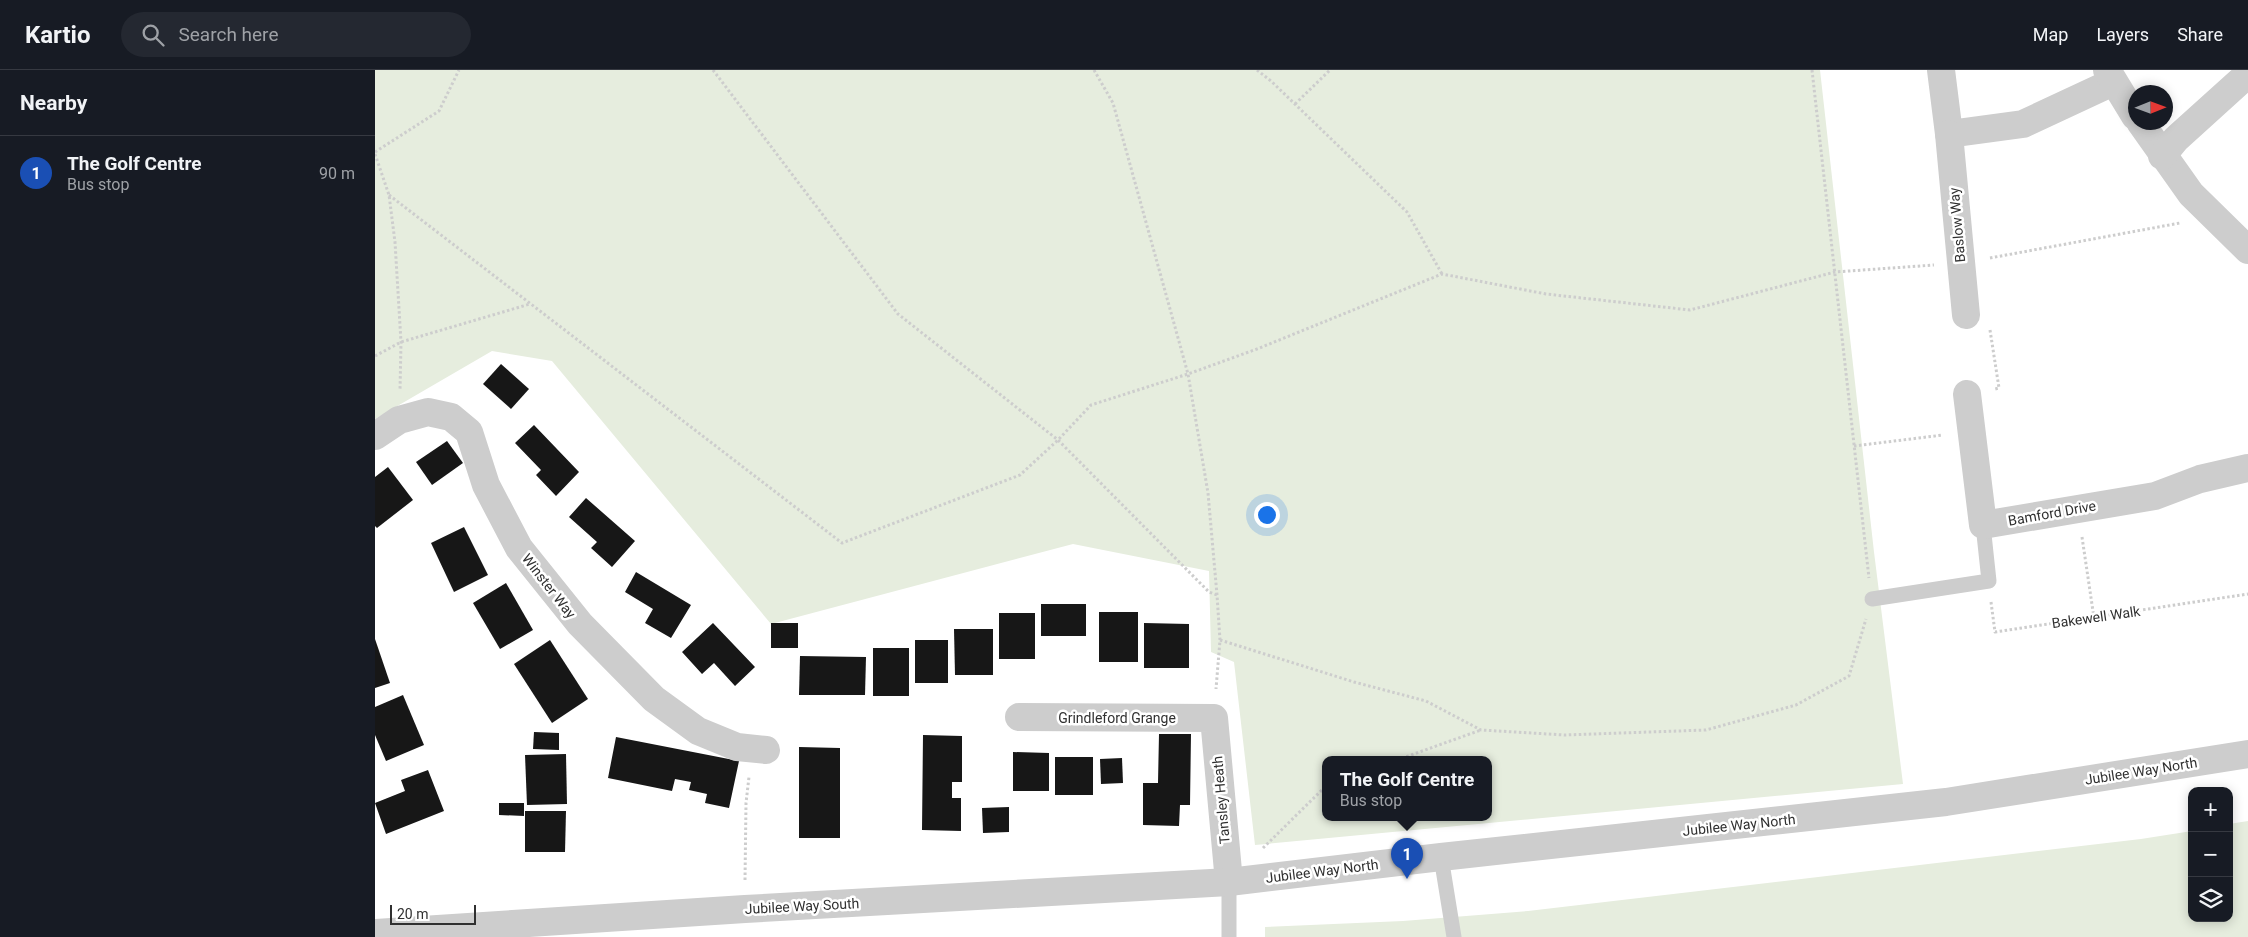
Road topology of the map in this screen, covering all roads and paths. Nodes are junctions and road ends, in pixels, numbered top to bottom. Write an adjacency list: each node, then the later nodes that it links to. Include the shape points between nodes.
1 (459, 70): 14 (path, via 439,111)
2 (713, 70): 31 (path, via 898,314)
3 (1094, 70): 26 (path, via 1113,103)
4 (1257, 70): 10 (path)
5 (1330, 70): 10 (path)
6 (1812, 70): 20 (path)
7 (1941, 70): 13 (street, Baslow Way)
8 (2248, 74): 15 (street)
9 (2110, 76): 11 (street); 13 (street, via 2023,124)
10 (1295, 104): 21 (path, via 1407,212)
11 (2128, 105)
12 (2145, 130): 15 (street)
13 (1949, 134): 19 (street, Baslow Way)
14 (375, 153): 16 (path)
15 (2161, 156): 17 (street)
16 (389, 195): 22 (path); 24 (path)
17 (2213, 217): 18 (street); 19 (path)
18 (2248, 250)
19 (1960, 263): 20 (path); 23 (street, Baslow Way)
20 (1835, 272): 21 (path, via 1690,310 1547,294); 32 (path)
21 (1442, 274): 26 (path)
22 (531, 304): 24 (path); 31 (path, via 842,543 1020,475)
23 (1966, 314): 27 (path, via 1987,311 1999,388)
24 (401, 342): 25 (path); 28 (path)
25 (375, 356)
26 (1188, 374): 31 (path, via 1091,405); 38 (path, via 1208,492)
27 (1967, 394): 29 (street)
28 (399, 420): 30 (street, Winster Way); 45 (street, Winster Way, via 428,412 451,417 469,432 486,485 519,548 580,624 654,699 697,731 737,746)
29 (1971, 432): 32 (path); 35 (street)
30 (375, 436)
31 (1058, 440): 38 (path, via 1209,592)
32 (1855, 446): 39 (path)
33 (2248, 468): 34 (street, Bamford Drive, via 2200,479 2155,496)
34 (2078, 508): 35 (street, Bamford Drive); 40 (path)
35 (1983, 525): 36 (lane)
36 (1989, 581): 39 (lane); 40 (path, Bakewell Walk, via 1995,632)
37 (2248, 594): 40 (path, Bakewell Walk)
38 (1217, 596): 41 (path)
39 (1872, 600): 44 (path, via 1849,676 1796,705 1706,730 1565,735)
40 (2094, 618)
41 (1220, 640): 43 (path); 44 (path, via 1426,701)
42 (1019, 718): 43 (street, Grindleford Grange)
43 (1214, 718): 51 (street, Tansley Heath)
44 (1481, 730): 47 (path)
45 (759, 749): 52 (path, via 746,803)
46 (2248, 754): 50 (street, Jubilee Way North, via 1946,802)
47 (1408, 756)
48 (1322, 790): 49 (path)
49 (1263, 848)
50 (1441, 856): 51 (street, Jubilee Way North); 55 (lane)
51 (1229, 882): 52 (street, Jubilee Way South); 54 (lane)
52 (745, 909): 53 (street, Jubilee Way South)
53 (375, 933)
54 (1229, 937)
55 (1454, 937)

